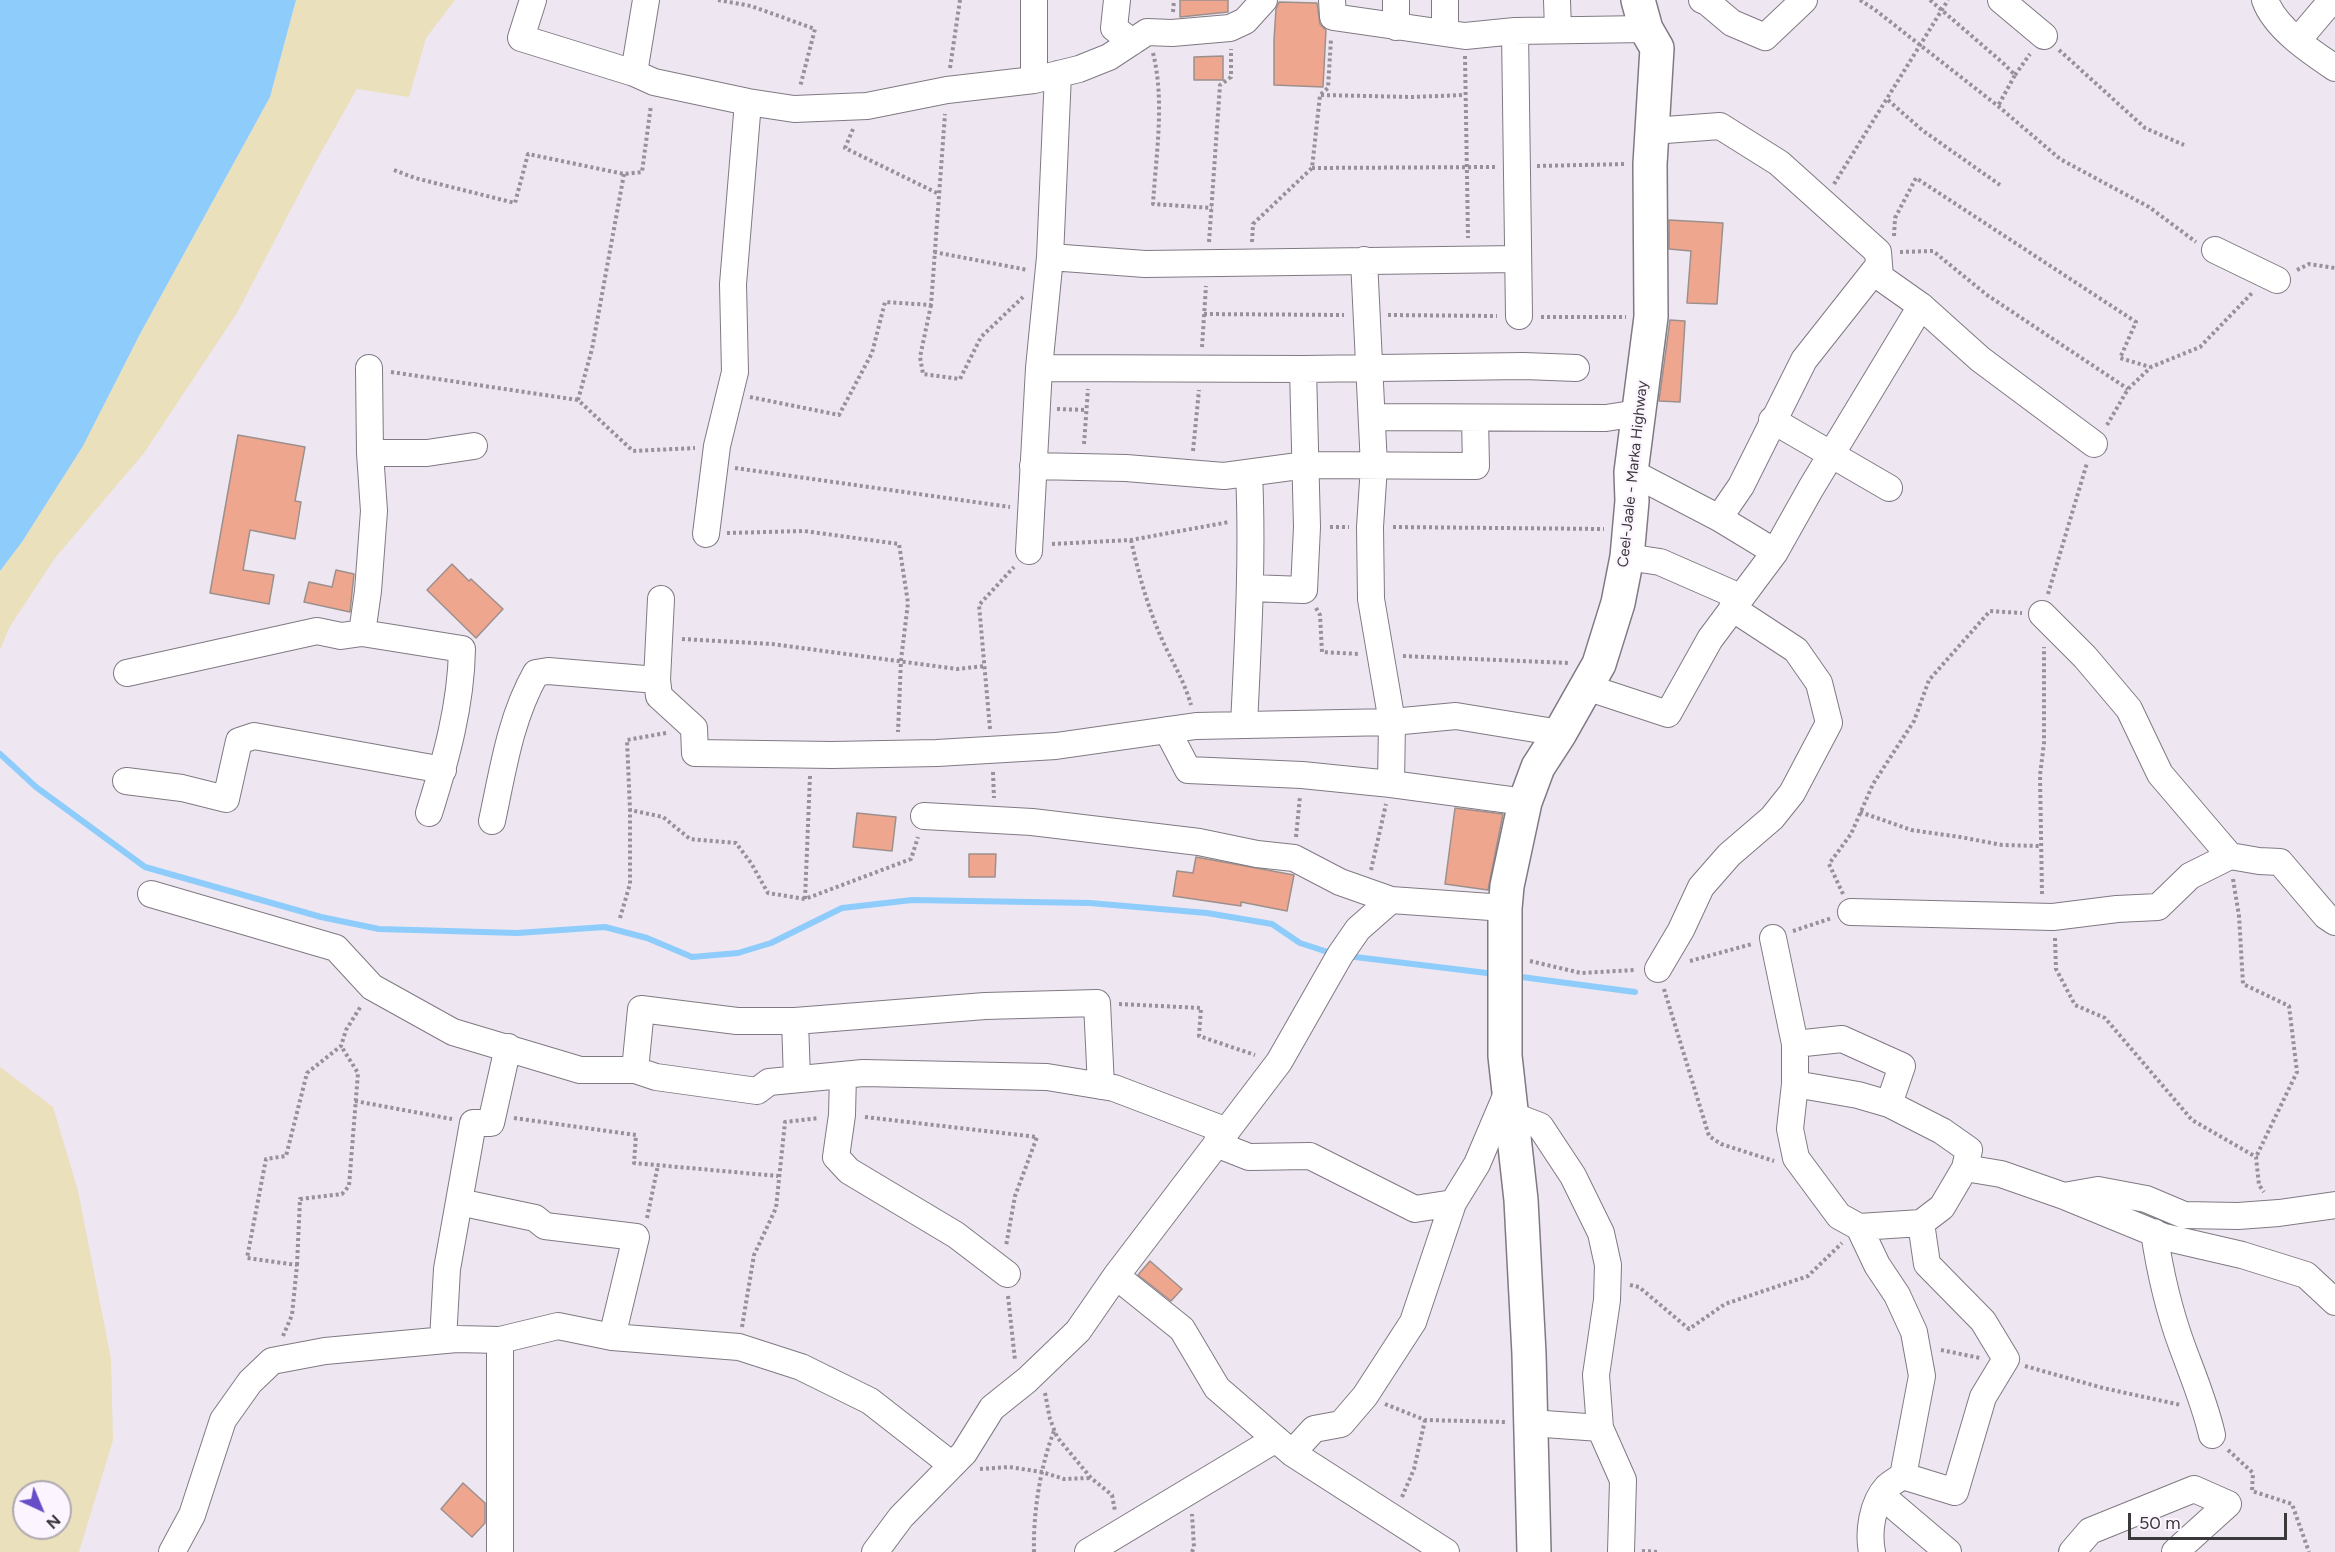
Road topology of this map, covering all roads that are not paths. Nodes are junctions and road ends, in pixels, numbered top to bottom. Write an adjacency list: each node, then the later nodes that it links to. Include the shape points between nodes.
1 (533, 0): 25 (street, via 521,38)
2 (646, 0): 25 (street)
3 (1034, 0): 24 (street)
4 (1117, 0): 21 (street, via 1114,28)
5 (1264, 0): 21 (street, via 1245,21 1230,28)
6 (1396, 0): 16 (street)
7 (1445, 0): 19 (street)
8 (1557, 0): 17 (street)
9 (1804, 0): 13 (street, via 1765,37 1732,23)
10 (2001, 0): 20 (street)
11 (2265, 0): 22 (street, via 2269,11)
12 (2332, 0): 22 (street)
13 (1706, 1)
14 (1333, 8): 16 (street)
15 (1642, 15): 17 (street); 27 (street, Ceel-Jaale - Marka Highway, via 1657,48)
16 (1396, 27): 19 (street)
17 (1558, 30): 18 (street)
18 (1515, 31): 19 (street); 30 (street)
19 (1455, 34)
20 (2044, 36)
21 (1140, 37): 24 (street, via 1109,57)
22 (2298, 40): 23 (street)
23 (2335, 68)
24 (1046, 77): 26 (street, via 863,106 794,109); 32 (street)
25 (644, 78): 26 (street)
26 (748, 102): 56 (street, via 733,284 735,372 716,456)
27 (1652, 130): 29 (street, via 1720,126 1779,163); 41 (street, Ceel-Jaale - Marka Highway, via 1652,317)
28 (2215, 250): 33 (street)
29 (1884, 256): 34 (street, via 1880,277); 44 (street, via 1804,360)
30 (1517, 259): 31 (street); 35 (street)
31 (1364, 260): 32 (street); 36 (street)
32 (1049, 266): 38 (street)
33 (2277, 280)
34 (1921, 306): 45 (street, via 1980,359); 48 (street)
35 (1520, 316)
36 (1370, 367): 39 (street); 40 (street); 42 (street)
37 (369, 368): 47 (street)
38 (1039, 368): 40 (street); 50 (street)
39 (1576, 368)
40 (1303, 369): 49 (street)
41 (1638, 413): 43 (street, via 1606,418); 52 (street, Ceel-Jaale - Marka Highway)
42 (1372, 417): 43 (street); 51 (street)
43 (1475, 418): 51 (street, via 1476,466)
44 (1772, 420): 48 (street); 55 (street, via 1741,486)
45 (2094, 444)
46 (474, 446): 47 (street, via 427,453)
47 (370, 453): 64 (street, via 374,511)
48 (1832, 456): 54 (street); 59 (street)
49 (1306, 465): 51 (street); 53 (street); 60 (street, via 1304,590)
50 (1033, 466): 53 (street, via 1224,476); 58 (street)
51 (1374, 466): 68 (street, via 1371,598)
52 (1631, 472): 55 (street); 57 (street, Ceel-Jaale - Marka Highway)
53 (1249, 473): 60 (street)
54 (1889, 488)
55 (1719, 518): 59 (street)
56 (706, 534)
57 (1628, 543): 62 (street); 66 (street, Ceel-Jaale - Marka Highway, via 1618,603)
58 (1029, 548)
59 (1775, 552): 62 (street)
60 (1250, 588): 69 (street)
61 (661, 598): 67 (street)
62 (1736, 602): 66 (street, via 1710,639 1668,714); 86 (street, via 1796,650 1819,683 1829,723 1786,801 1701,887)
63 (2042, 614): 79 (street, via 2129,709 2160,774)
64 (362, 633): 65 (street, via 341,636 317,631); 72 (street, via 462,649 462,681)
65 (127, 673)
66 (1592, 676): 71 (street, Ceel-Jaale - Marka Highway)
67 (657, 680): 70 (street, via 659,696 694,728 695,753 811,755 992,750 1056,746); 78 (street, via 536,673 511,730)
68 (1392, 722): 69 (street); 71 (street, via 1456,716); 74 (street)
69 (1244, 725): 70 (street)
70 (1167, 730): 74 (street, via 1188,771 1302,775)
71 (1560, 733): 75 (street, Ceel-Jaale - Marka Highway, via 1538,766)
72 (443, 770): 73 (street, via 254,736 239,741 226,799 182,788); 76 (street)
73 (126, 782)
74 (1391, 784): 75 (street)
75 (1525, 802): 82 (street, Ceel-Jaale - Marka Highway)
76 (429, 813)
77 (924, 816): 81 (street, via 1032,822 1294,858 1340,882)
78 (492, 821)
79 (2230, 856): 83 (street, via 2190,876 2158,907 2048,917); 84 (street, via 2280,862)
80 (151, 894): 89 (street, via 336,948 372,987 453,1032)
81 (1391, 900): 82 (street); 97 (street, via 1358,929 1279,1062)
82 (1504, 908): 95 (street, Ceel-Jaale - Marka Highway, via 1505,1056)
83 (1851, 912)
84 (2335, 922)
85 (1773, 938): 88 (street)
86 (1658, 969)
87 (795, 1021): 90 (street, via 736,1021 641,1010); 92 (street); 94 (street, via 985,1006 1097,1003)
88 (1795, 1044): 93 (street); 96 (street, via 1842,1039 1902,1066)
89 (508, 1047): 90 (street, via 580,1070); 100 (street)
90 (635, 1070): 92 (street, via 656,1077 757,1091 769,1082)
91 (843, 1075): 92 (street); 94 (street, via 1047,1077); 106 (street, via 836,1157 849,1171 956,1235)
92 (797, 1079)
93 (1795, 1084): 96 (street); 104 (street, via 1790,1129 1796,1158 1839,1216)
94 (1101, 1086): 97 (street, via 1125,1092)
95 (1510, 1102): 101 (street); 112 (street, Ceel-Jaale - Marka Highway, via 1521,1200); 114 (street, via 1540,1126 1573,1176 1601,1233 1608,1265 1596,1375)
96 (1889, 1104): 98 (street, via 1942,1131 1969,1150)
97 (1221, 1138): 101 (street, via 1249,1157 1310,1156 1415,1209); 107 (street)
98 (1965, 1168): 99 (street, via 2001,1174); 103 (street, via 1942,1207)
99 (2064, 1196): 102 (street, via 2098,1190 2146,1199 2184,1215 2238,1216); 105 (street)
100 (459, 1202): 109 (street, via 535,1218 545,1226 636,1237); 110 (street, via 447,1269)
101 (1453, 1203): 115 (street, via 1413,1322 1365,1396 1341,1424 1314,1429)
102 (2335, 1205)
103 (1921, 1223): 104 (street); 117 (street, via 1927,1264 1983,1321 2006,1359 1983,1397 1955,1492)
104 (1859, 1227): 117 (street, via 1897,1295 1917,1345 1922,1376)
105 (2154, 1232): 108 (street, via 2306,1275); 113 (street, via 2161,1280)
106 (1007, 1274)
107 (1116, 1276): 115 (street, via 1182,1329 1217,1388); 116 (street, via 1078,1331 992,1407)
108 (2335, 1302)
109 (612, 1337): 111 (street, via 558,1326); 116 (street, via 738,1347 801,1367 870,1401)
110 (443, 1340): 111 (street); 119 (street, via 325,1351 272,1361 250,1382 223,1420 192,1515)
111 (500, 1340): 120 (street)
112 (1531, 1423): 114 (street); 124 (street, Ceel-Jaale - Marka Highway)
113 (2209, 1423)
114 (1600, 1428): 125 (street, via 1623,1480)
115 (1284, 1446): 122 (street, via 1191,1490); 123 (street)
116 (958, 1459): 121 (street, via 901,1517)
117 (1903, 1476): 118 (street, via 1886,1487)
118 (1882, 1496): 126 (street, via 1869,1537); 127 (street)
119 (172, 1552)
120 (500, 1552)
121 (875, 1552)
122 (1088, 1552)
123 (1446, 1552)
124 (1534, 1552)
125 (1621, 1552)
126 (1872, 1552)
127 (1948, 1552)
128 (2072, 1552): 129 (street, via 2090,1531 2194,1489 2228,1504)
129 (2175, 1552)

